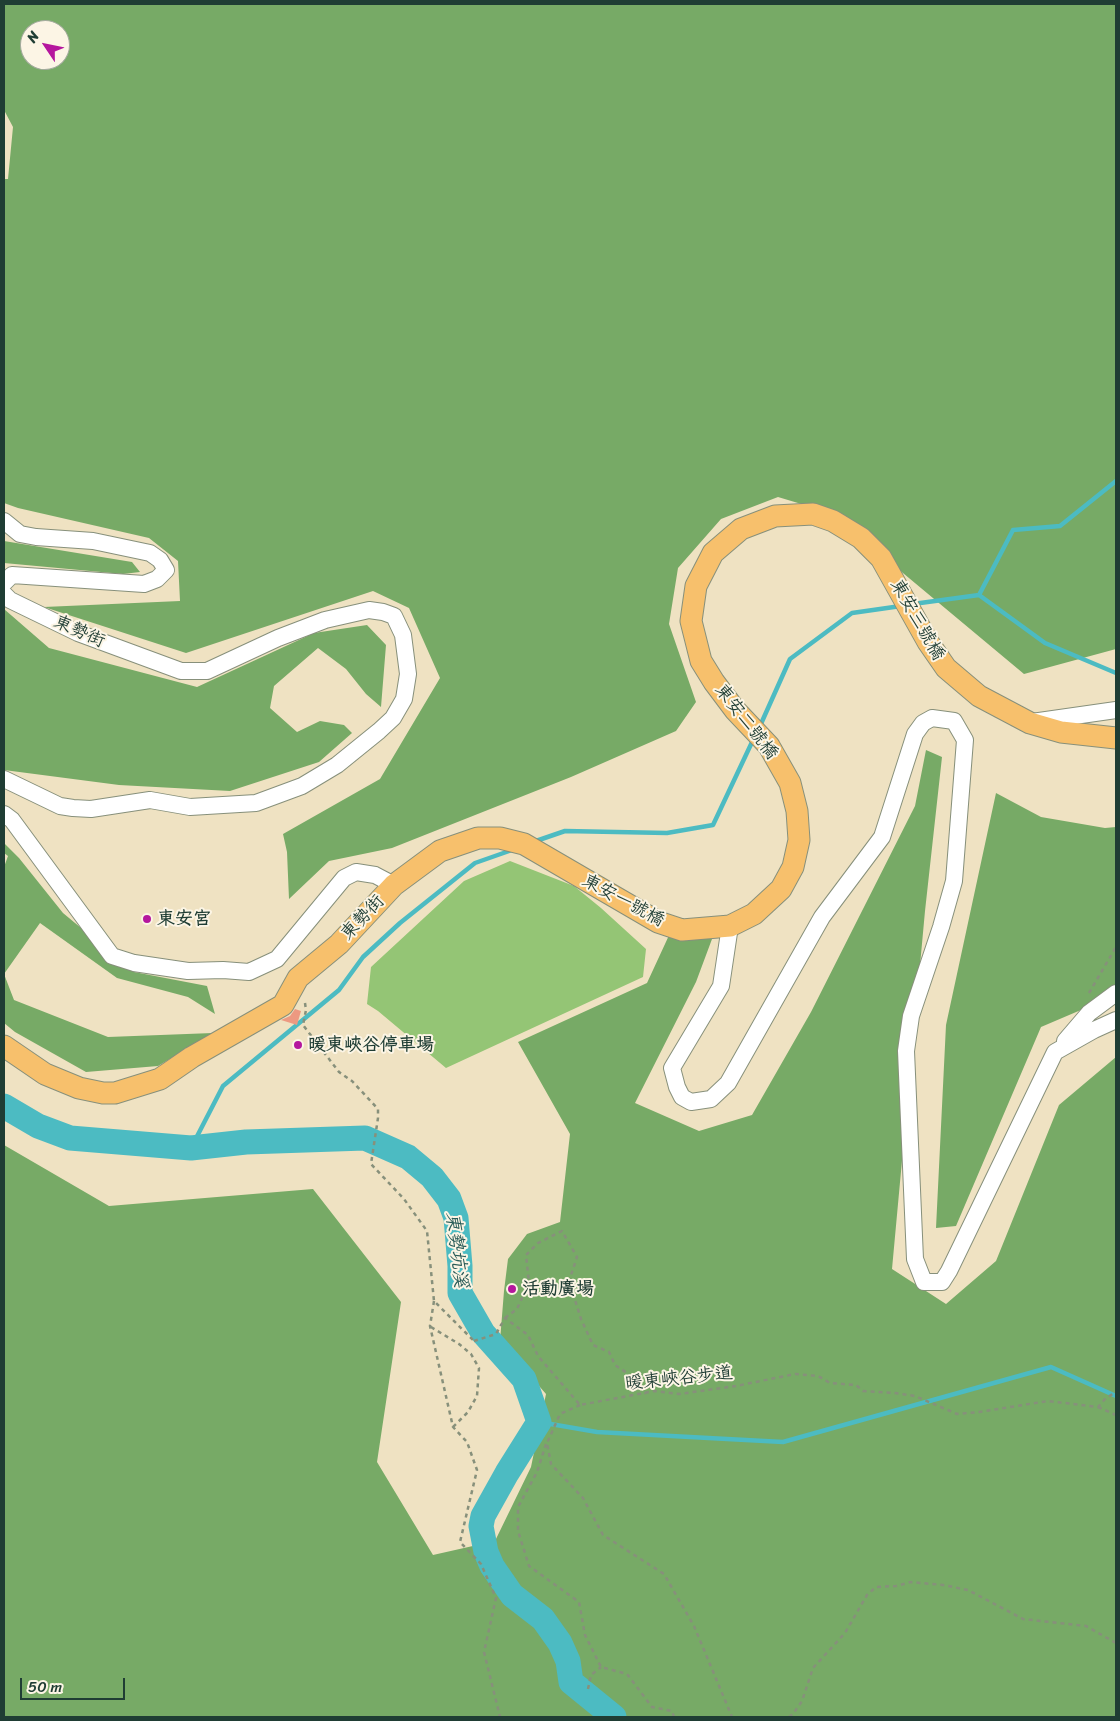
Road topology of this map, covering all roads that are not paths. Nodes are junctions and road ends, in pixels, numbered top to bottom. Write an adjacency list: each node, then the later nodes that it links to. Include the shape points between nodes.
1 (4, 521): 2 (street, via 20,534 93,541 150,553 166,570 157,579 144,584 12,575)
2 (4, 583)
3 (4, 594): 8 (street, 東勢街, via 10,600 78,633 181,671 208,671 325,620 369,610 384,612 394,616 403,635 408,674 404,699 393,718 379,732 302,786 256,803 190,807 150,800 91,809 72,808 60,806)
4 (702, 661): 6 (main road, 東安三號橋, via 691,621 696,586 713,554 741,529 776,516 813,514 861,538 881,558 946,668 979,696); 11 (main road, 東安二號橋, via 735,710 769,746 790,783 800,840 793,867 781,889 754,914)
5 (1116, 710): 6 (street)
6 (1030, 723): 7 (main road, 東安三號橋, via 1061,732)
7 (1116, 738)
8 (4, 778)
9 (4, 814): 10 (street, 東勢街, via 12,820 112,956 134,963 188,971 249,972 277,959 344,878 356,872 374,875)
10 (394, 885): 11 (main road, 東安一號橋, via 440,851 478,838 500,838 524,844 658,922 682,930); 14 (main road, 東勢街, via 339,944 298,978 283,1005 160,1079 114,1093 79,1088 45,1074)
11 (730, 926): 15 (street, via 721,986 672,1068 682,1097 691,1102 711,1099 728,1083 822,917 882,837 915,734 923,722 932,718 954,722 965,740 954,881 911,1016 906,1050 915,1259 924,1282 942,1282 949,1271)
12 (1116, 993): 15 (street, via 1089,1013)
13 (1116, 1020): 15 (street)
14 (4, 1046)
15 (1055, 1052)

